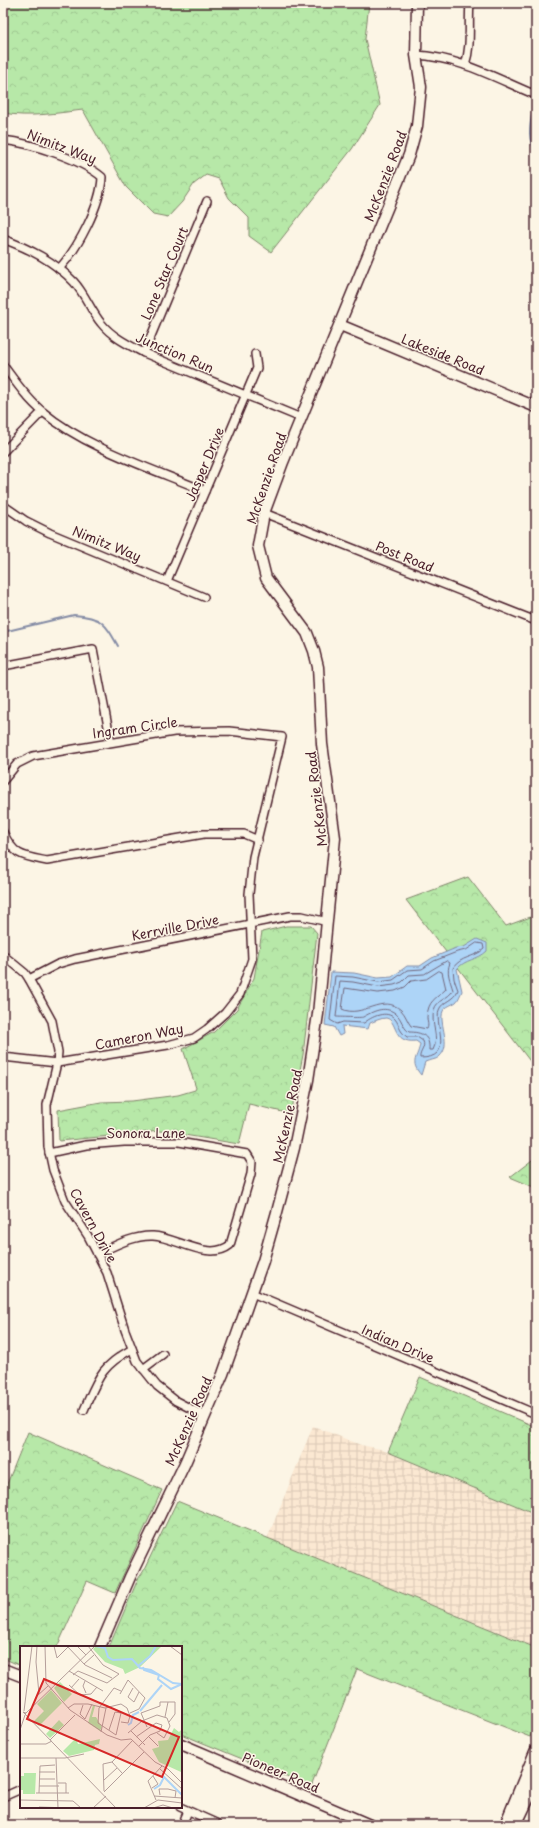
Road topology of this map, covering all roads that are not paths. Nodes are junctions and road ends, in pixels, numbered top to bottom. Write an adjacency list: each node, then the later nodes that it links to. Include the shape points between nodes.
1 (417, 3): 3 (street, McKenzie Road)
2 (470, 3): 4 (street, via 470,42)
3 (416, 55): 4 (street, via 440,57); 10 (street, McKenzie Road, via 421,87 417,126 409,155)
4 (465, 65): 5 (street)
5 (536, 95)
6 (3, 140): 9 (street, Nimitz Way, via 48,151 94,170 102,177 102,189 80,240)
7 (207, 201): 11 (street, Lone Star Court)
8 (3, 240): 9 (street, Junction Run, via 28,249)
9 (59, 269): 11 (street, Junction Run, via 75,283 102,324 123,342)
10 (340, 326): 15 (street, Lakeside Road); 17 (street, McKenzie Road)
11 (144, 353): 14 (street, Junction Run)
12 (255, 354): 14 (street, Jasper Drive, via 257,368)
13 (3, 365): 16 (street)
14 (245, 395): 17 (street, Junction Run); 19 (street, Jasper Drive)
15 (536, 407)
16 (42, 412): 18 (street); 19 (street, via 89,442)
17 (302, 418): 21 (street, McKenzie Road)
18 (3, 452)
19 (205, 491): 22 (street, Jasper Drive)
20 (3, 505): 22 (street, Nimitz Way, via 50,533)
21 (264, 513): 24 (street, Post Road); 31 (street, McKenzie Road, via 258,546 266,578 306,633 318,668 322,744 335,838)
22 (167, 581): 23 (street, Nimitz Way)
23 (204, 597)
24 (536, 621)
25 (3, 666): 27 (street, via 93,649)
26 (282, 737): 27 (street, Ingram Circle, via 229,731 174,732); 30 (street, Cameron Way)
27 (111, 742): 28 (street, Ingram Circle, via 33,756 17,764)
28 (3, 780)
29 (3, 832): 30 (street, via 13,850 26,857 47,861 204,834 244,834)
30 (258, 840): 32 (street, Cameron Way, via 249,894)
31 (328, 922): 32 (street, Kerrville Drive, via 290,916); 39 (street, McKenzie Road, via 318,1014 296,1140)
32 (250, 924): 34 (street, Kerrville Drive, via 75,959 58,964); 36 (street, Cameron Way, via 252,959 240,994 225,1013 207,1029 194,1038 168,1045)
33 (3, 955): 34 (street, Cavern Drive)
34 (29, 979): 36 (street, Cavern Drive, via 52,1021 58,1052)
35 (3, 1057): 36 (street, Cameron Way)
36 (57, 1063): 37 (street, Cavern Drive, via 47,1104)
37 (49, 1153): 38 (street, Cavern Drive, via 64,1201); 38 (street, Sonora Lane, via 86,1145 180,1142 247,1154 252,1162 251,1174 230,1245 226,1249 206,1250 153,1236 120,1243)
38 (97, 1254): 40 (street, Cavern Drive, via 107,1273)
39 (252, 1293): 44 (street, Indian Drive); 45 (street, McKenzie Road)
40 (132, 1349): 42 (street, Cavern Drive); 43 (street, via 101,1372)
41 (163, 1354): 42 (street)
42 (143, 1369): 45 (street, Cavern Drive, via 157,1386 176,1401)
43 (84, 1410)
44 (536, 1414)
45 (206, 1416): 46 (street, McKenzie Road, via 130,1576)
46 (100, 1646)
47 (3, 1669): 48 (street)
48 (20, 1676)
49 (182, 1744): 58 (street, Pioneer Road)
50 (536, 1752): 59 (main road)
51 (536, 1781): 60 (main road)
52 (20, 1789): 53 (street)
53 (3, 1797)
54 (182, 1808): 55 (street)
55 (188, 1811): 56 (street); 57 (street)
56 (216, 1823)
57 (182, 1825)
58 (370, 1825)
59 (506, 1825)
60 (515, 1825)

